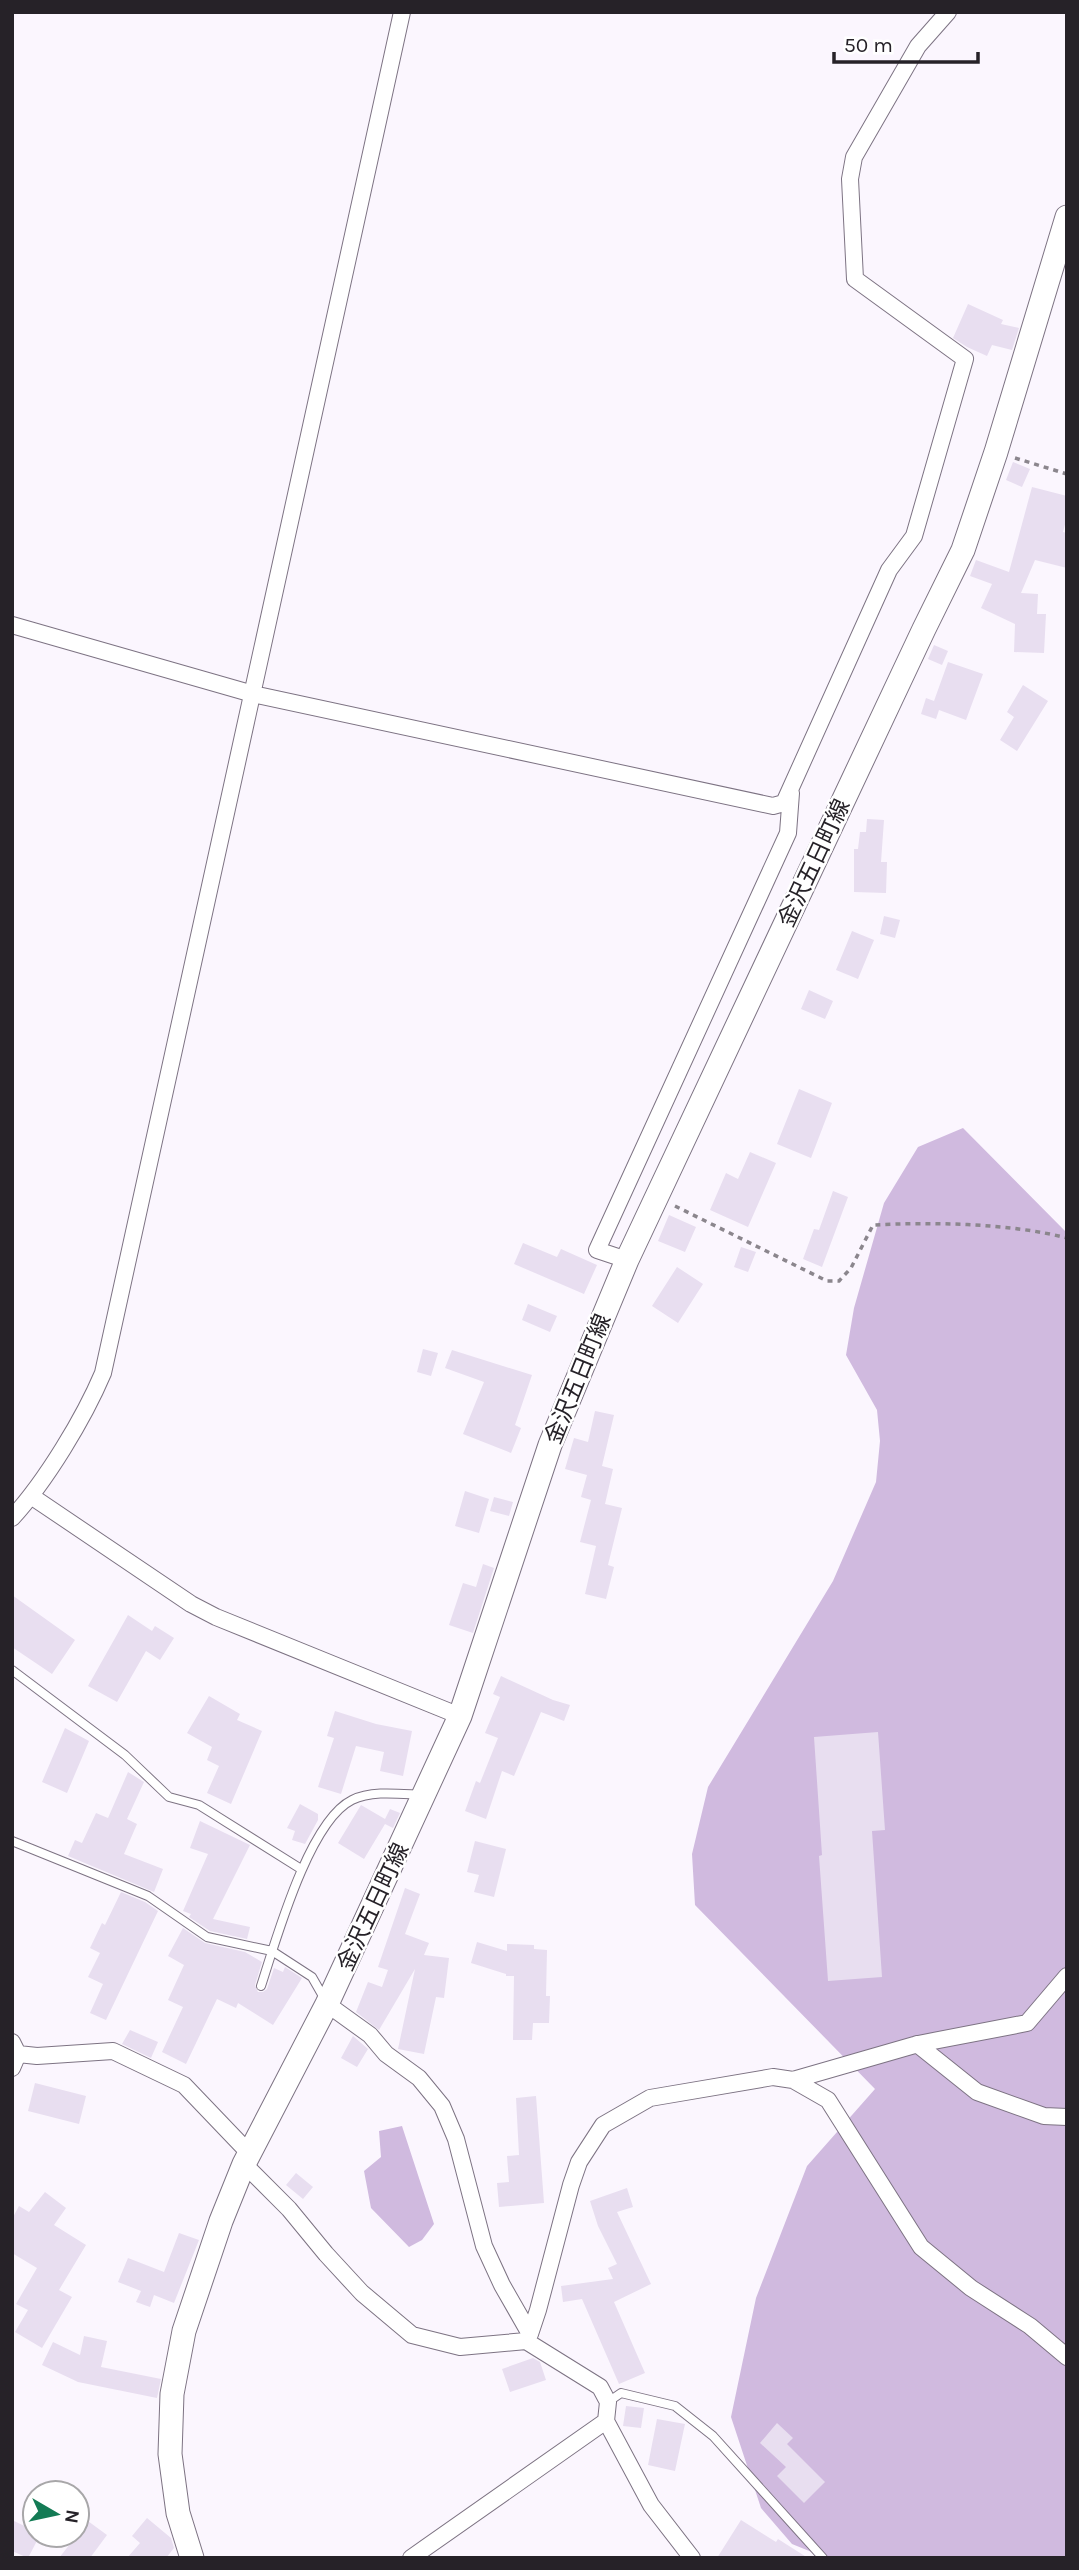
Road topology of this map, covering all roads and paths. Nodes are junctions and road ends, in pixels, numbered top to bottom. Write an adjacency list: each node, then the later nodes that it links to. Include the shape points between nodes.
1 (402, 12): 7 (street)
2 (948, 12): 8 (street, via 918,46 855,157 850,179 854,267 855,279 965,359 915,536 889,570)
3 (1067, 216): 4 (main road, 金沢五日町線)
4 (996, 452): 5 (path); 9 (main road, 金沢五日町線, via 964,550)
5 (1067, 474)
6 (12, 625): 7 (street)
7 (253, 694): 8 (street, via 773,806 784,803); 12 (street, via 103,1373 94,1396)
8 (791, 792): 11 (street, via 788,833 597,1250)
9 (658, 1197): 10 (path, via 827,1281 839,1281 852,1268 873,1225 947,1224); 11 (main road, 金沢五日町線)
10 (1067, 1238)
11 (627, 1261): 15 (main road, 金沢五日町線, via 550,1444)
12 (32, 1496): 13 (street); 15 (street, via 208,1613)
13 (12, 1518)
14 (12, 1670): 18 (lane, via 125,1755 169,1797 199,1805)
15 (460, 1716): 16 (main road, 金沢五日町線)
16 (425, 1795): 18 (lane, via 383,1793 354,1798 335,1810); 22 (main road, 金沢五日町線)
17 (12, 1841): 19 (lane, via 148,1896 207,1937)
18 (301, 1869): 19 (lane)
19 (272, 1951): 21 (lane); 22 (lane, via 312,1977)
20 (1067, 1976): 23 (street, via 1027,2023)
21 (261, 1986)
22 (327, 2004): 27 (main road, 金沢五日町線); 28 (street, via 419,2078 442,2106 456,2139 484,2246)
23 (916, 2044): 25 (street); 26 (street, via 977,2092 1044,2116)
24 (14, 2055): 27 (street, via 113,2051 184,2085)
25 (793, 2080): 28 (street, via 773,2077 650,2098 603,2125 579,2162); 29 (street, via 828,2100 921,2247)
26 (1067, 2117)
27 (247, 2159): 28 (street, via 362,2293 412,2335 460,2347); 32 (main road, 金沢五日町線, via 184,2331 172,2394 170,2454 178,2512)
28 (528, 2338): 30 (street, via 600,2387)
29 (1067, 2357)
30 (608, 2402): 31 (street); 35 (lane, via 621,2393 675,2406 713,2436)
31 (606, 2421): 33 (street); 34 (street, via 651,2505)
32 (192, 2558)
33 (411, 2558)
34 (692, 2558)
35 (823, 2558)

